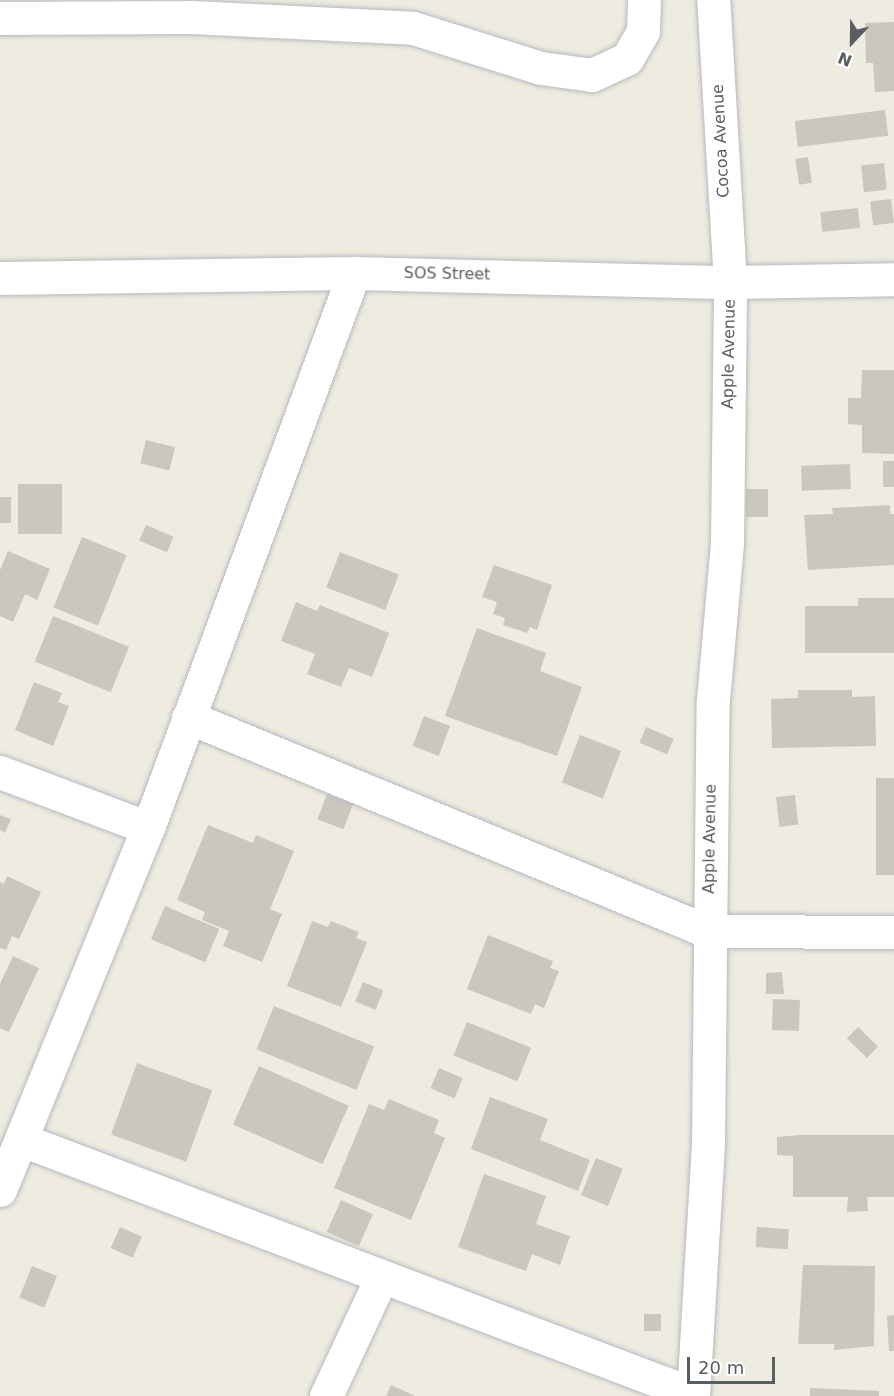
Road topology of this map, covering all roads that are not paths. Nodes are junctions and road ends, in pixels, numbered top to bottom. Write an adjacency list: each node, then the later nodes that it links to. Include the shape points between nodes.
1 (644, 0): 3 (street, via 643,31 627,59 592,75 541,68 413,28 191,17)
2 (713, 0): 7 (street, Cocoa Avenue)
3 (0, 18)
4 (354, 273): 5 (street, SOS Street); 7 (street, SOS Street); 8 (street)
5 (0, 278)
6 (894, 279): 7 (street, SOS Street)
7 (730, 282): 11 (street, Apple Avenue, via 728,542 713,700)
8 (188, 717): 10 (street); 11 (street)
9 (0, 772): 10 (street)
10 (148, 828): 13 (street)
11 (707, 931): 12 (street); 16 (street, Apple Avenue, via 708,1143)
12 (894, 932)
13 (22, 1140): 14 (street); 15 (street)
14 (0, 1190)
15 (382, 1276): 16 (street); 17 (street)
16 (693, 1395)
17 (326, 1396)

